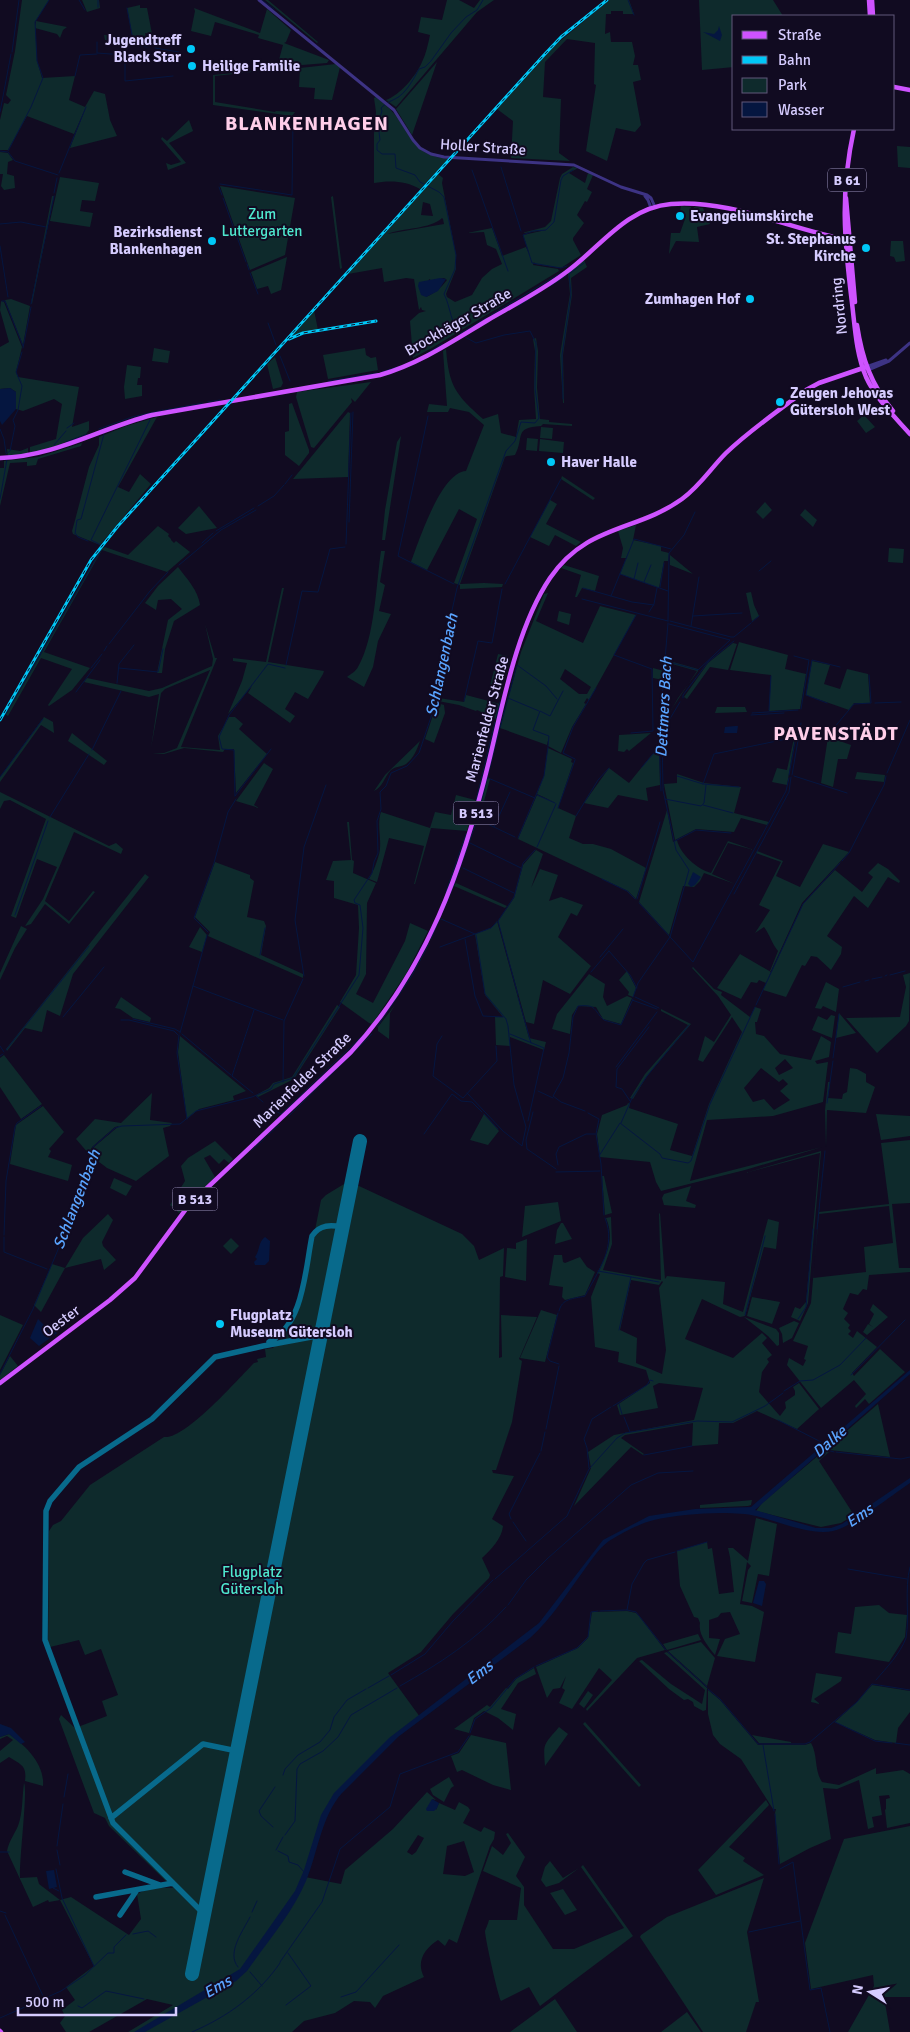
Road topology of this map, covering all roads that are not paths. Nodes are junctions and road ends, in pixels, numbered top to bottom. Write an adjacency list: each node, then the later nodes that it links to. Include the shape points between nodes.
1 (259, 0): 7 (street, Holler Straße, via 386,103 397,113 416,144 431,154 580,167 651,198)
2 (870, 0): 3 (main road)
3 (872, 15)
4 (895, 89): 5 (main road)
5 (910, 91)
6 (855, 130): 8 (main road, Nordring / B 61, via 846,188)
7 (653, 207): 8 (main road, Brockhäger Straße, via 686,204 740,212 816,234); 12 (main road, Brockhäger Straße, via 621,224 555,280 410,365 380,375 152,415 46,452)
8 (847, 237): 10 (main road, Nordring / B 61, via 856,342)
9 (910, 343): 10 (street, Marienfelder Straße, via 894,356)
10 (865, 369): 11 (main road, Nordring / B 61, via 879,393); 13 (main road, Marienfelder Straße / B 513, via 806,390 729,451 676,504 591,539 556,570 538,600 514,662 474,819 456,872 409,976 351,1052 184,1210)
11 (910, 432)
12 (1, 458)
13 (134, 1278): 14 (main road, Oester / B 513, via 110,1300)
14 (0, 1383)

